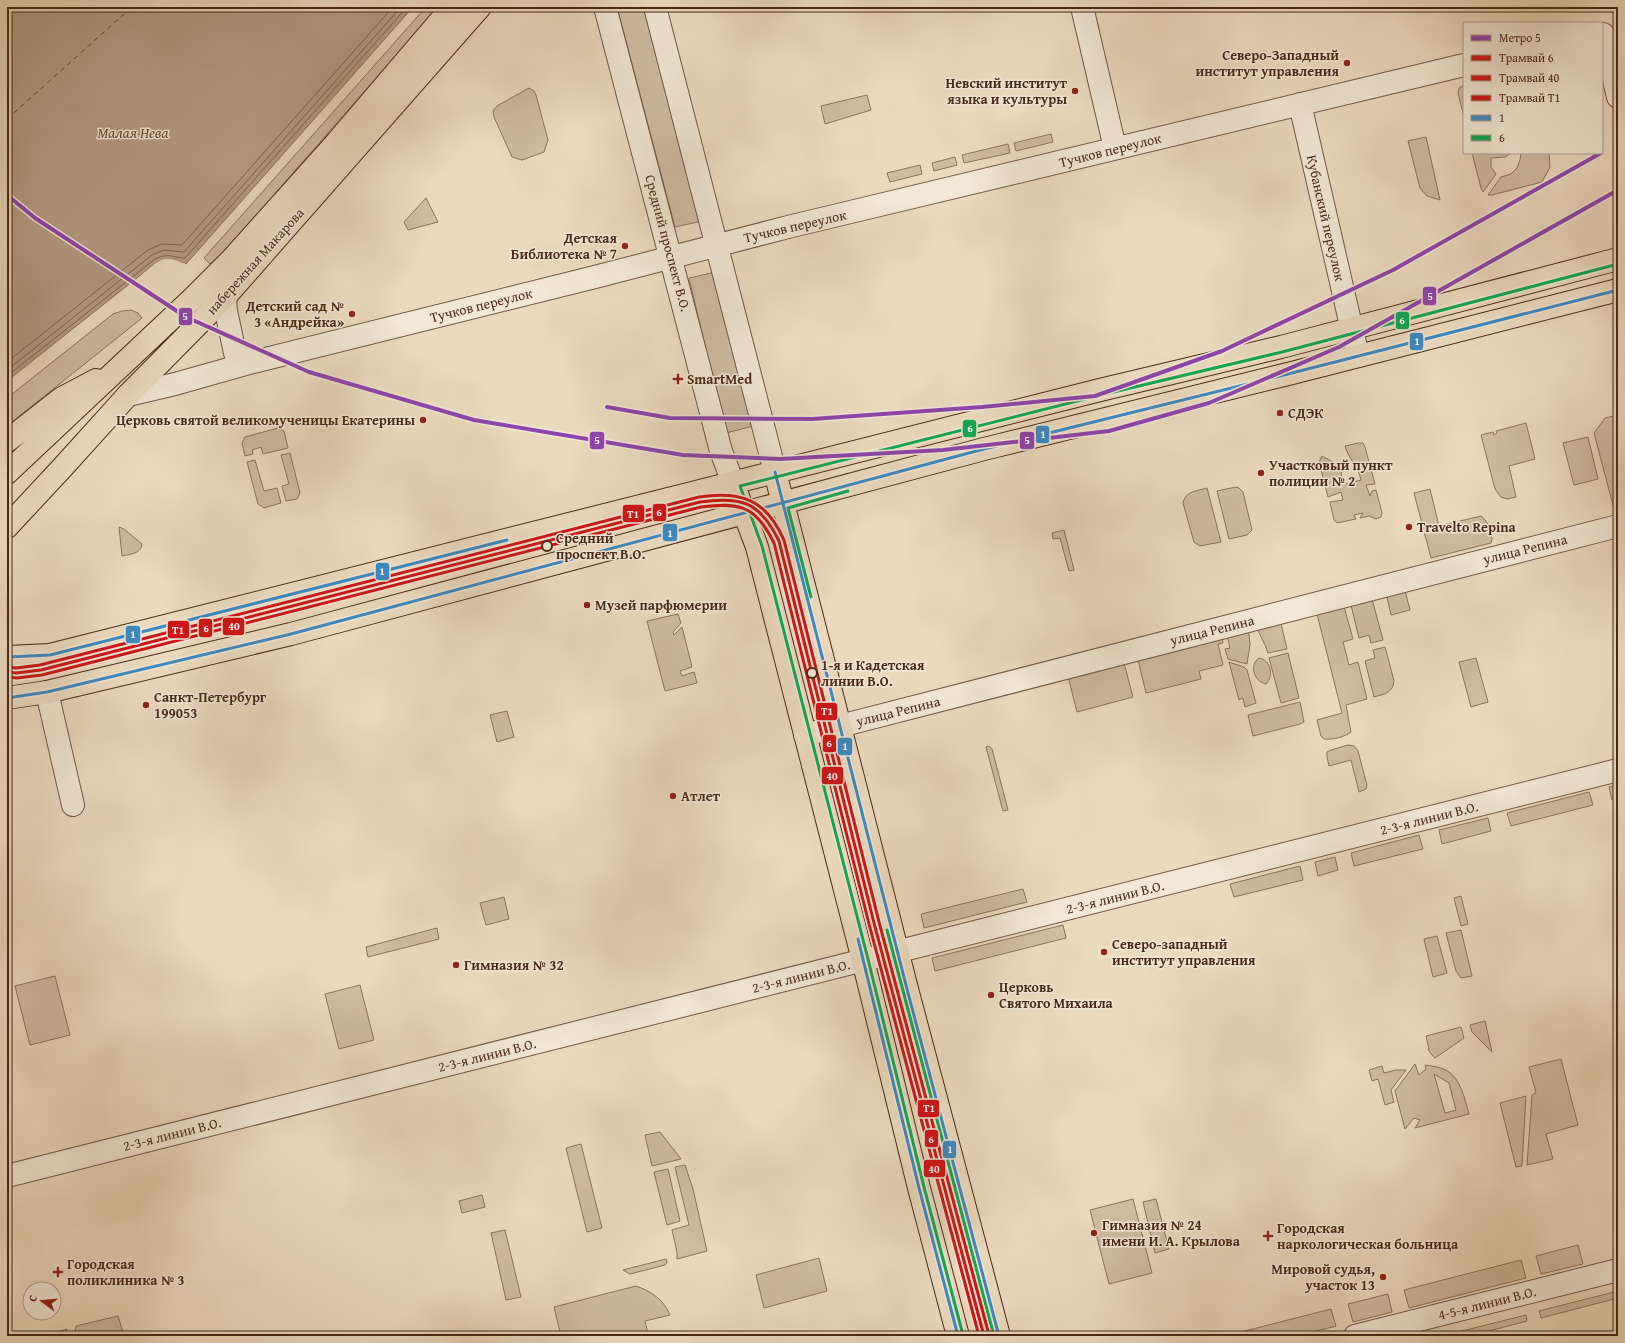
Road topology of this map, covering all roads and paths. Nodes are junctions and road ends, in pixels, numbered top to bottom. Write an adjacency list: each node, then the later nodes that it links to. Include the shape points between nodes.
1 (452, 7): 19 (main road, набережная Макарова, via 336,143 232,259)
2 (480, 7): 15 (main road, набережная Макарова)
3 (605, 7): 12 (street, Средний проспект В.О.)
4 (655, 7): 11 (street)
5 (1082, 7): 10 (street)
6 (1603, 34): 8 (street)
7 (1463, 65): 9 (street, Тучков переулок)
8 (1618, 96)
9 (1300, 104): 10 (street, Тучков переулок); 16 (street, Кубанский переулок)
10 (1115, 148): 11 (street, Тучков переулок)
11 (717, 245): 12 (street, Тучков переулок); 22 (street)
12 (671, 258): 18 (street, Тучков переулок); 24 (street, Средний проспект В.О., via 721,451)
13 (1618, 259): 16 (main road)
14 (1618, 290): 17 (main road)
15 (225, 297): 18 (street, via 235,353); 20 (main road, набережная Макарова)
16 (1352, 328): 17 (street, Кубанский переулок); 22 (main road)
17 (1358, 356): 25 (main road, via 984,449)
18 (253, 362): 20 (street, Тучков переулок)
19 (118, 369): 21 (main road, via 62,398); 23 (main road, набережная Макарова)
20 (128, 395): 28 (main road, набережная Макарова)
21 (7, 441)
22 (775, 472): 24 (main road); 25 (main road)
23 (7, 473)
24 (733, 483): 26 (main road, Средний проспект В.О.); 29 (main road, via 50,655)
25 (782, 504): 26 (main road); 32 (main road)
26 (744, 514): 30 (main road, via 291,634); 33 (main road, Средний проспект В.О., via 757,547)
27 (1618, 526): 32 (street, улица Репина)
28 (7, 527)
29 (7, 657)
30 (47, 692): 31 (main road); 35 (street)
31 (7, 698)
32 (839, 726): 33 (street, улица Репина); 36 (main road)
33 (805, 735): 37 (main road, Средний проспект В.О.)
34 (1618, 770): 36 (street, 2-3-я линии В.О.)
35 (73, 806)
36 (898, 951): 37 (street, 2-3-я линии В.О.); 41 (main road)
37 (864, 960): 38 (street, 2-3-я линии В.О.); 40 (main road, Средний проспект В.О.)
38 (7, 1176)
39 (1618, 1270): 42 (street, 4-5-я линии В.О.)
40 (958, 1336)
41 (999, 1336)
42 (1355, 1336)

